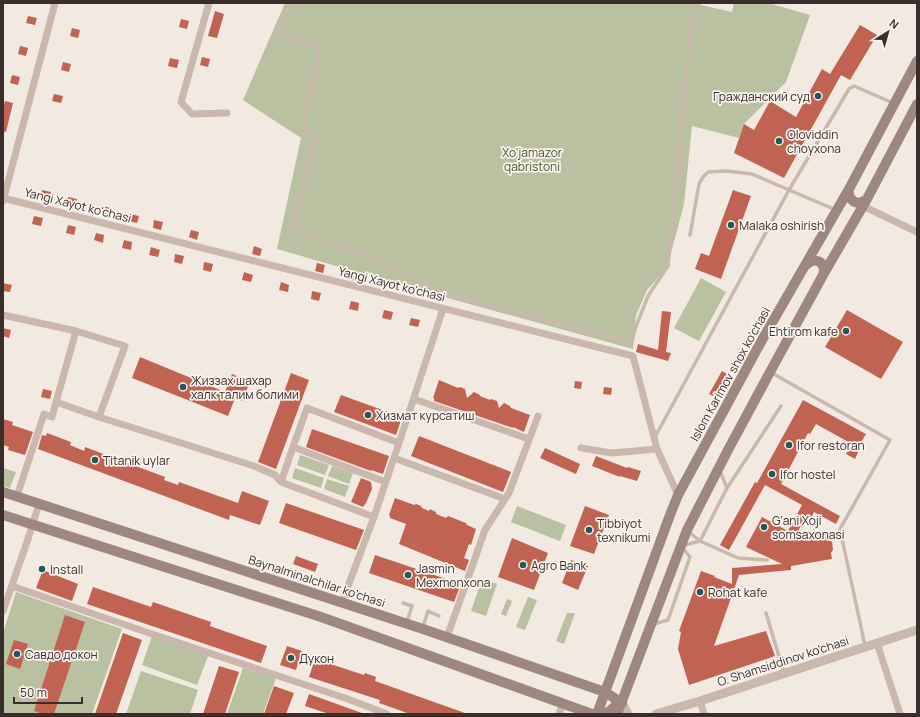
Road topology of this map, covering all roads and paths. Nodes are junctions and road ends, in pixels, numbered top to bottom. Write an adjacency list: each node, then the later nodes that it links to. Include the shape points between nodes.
1 (55, 3): 11 (street, Yangi Xayot ko'chasi)
2 (209, 3): 8 (street, via 181,102 192,114)
3 (290, 3): 4 (lane, via 276,34 320,47 302,131 316,137 293,228 377,259 445,294 632,342 648,296 668,266)
4 (693, 3)
5 (917, 61): 6 (main road, Islom Karimov shox ko'chasi)
6 (894, 104): 9 (main road, Islom Karimov shox ko'chasi); 10 (lane, via 854,86 849,89)
7 (917, 104): 12 (main road)
8 (227, 113)
9 (849, 189): 12 (main road, via 850,198 855,202); 13 (main road, Islom Karimov shox ko'chasi)
10 (789, 190): 13 (lane); 15 (lane, via 752,174 708,172 699,184); 28 (lane)
11 (3, 199): 18 (street, Yangi Xayot ko'chasi)
12 (865, 203): 14 (street); 17 (main road)
13 (837, 210): 16 (main road, Islom Karimov shox ko'chasi)
14 (917, 232)
15 (690, 234)
16 (806, 264): 17 (main road, via 816,260 823,266); 39 (main road, Islom Karimov shox ko'chasi)
17 (823, 275): 21 (main road)
18 (443, 309): 22 (street); 28 (street, Yangi Xayot ko'chasi, via 633,356)
19 (3, 315): 20 (street)
20 (76, 331): 23 (street); 26 (street, via 125,346)
21 (770, 372): 34 (main road); 62 (lane, via 890,440 840,529)
22 (414, 399): 27 (street); 29 (street)
23 (56, 402): 26 (street); 40 (street, via 52,417 44,414)
24 (781, 406): 37 (lane)
25 (538, 416): 27 (street)
26 (99, 417): 35 (street, via 254,466 275,475)
27 (529, 439): 41 (street)
28 (654, 439): 32 (street, Yangi Xayot ko'chasi)
29 (399, 443): 30 (street, via 307,408); 33 (street)
30 (293, 446): 35 (street); 36 (street)
31 (581, 448): 32 (street, via 612,454)
32 (657, 449): 39 (street, Yangi Xayot ko'chasi)
33 (394, 458): 36 (street); 41 (street)
34 (718, 468): 37 (lane); 46 (main road)
35 (281, 482): 44 (street)
36 (386, 482): 44 (street)
37 (727, 488): 47 (lane)
38 (3, 492): 40 (main road, Baynalminalchilar ko’chasi)
39 (678, 495): 64 (main road, Islom Karimov shox ko'chasi)
40 (17, 496): 42 (main road, Baynalminalchilar ko’chasi)
41 (505, 499): 60 (street, via 484,530)
42 (39, 504): 45 (street); 51 (main road, Baynalminalchilar ko’chasi)
43 (3, 515): 45 (main road)
44 (374, 518): 51 (street)
45 (33, 524): 50 (street); 67 (main road, via 322,616)
46 (687, 530): 47 (lane); 48 (main road)
47 (700, 541): 48 (lane); 49 (lane, via 738,558)
48 (681, 546): 57 (main road); 57 (lane, via 690,557 668,620)
49 (767, 560)
50 (12, 586): 53 (street); 68 (street)
51 (342, 602): 56 (main road, Baynalminalchilar ko’chasi)
52 (403, 603): 56 (lane, via 412,606)
53 (3, 611)
54 (766, 613): 63 (lane)
55 (439, 616): 58 (lane, via 428,612)
56 (407, 623): 58 (main road, Baynalminalchilar ko’chasi)
57 (651, 625): 65 (main road)
58 (423, 628): 60 (main road, Baynalminalchilar ko’chasi)
59 (917, 630): 61 (street, O. Shamsiddinov ko'chasi)
60 (447, 637): 64 (main road, Baynalminalchilar ko’chasi)
61 (877, 643): 62 (street, O. Shamsiddinov ko'chasi); 77 (street)
62 (865, 647): 63 (street, O. Shamsiddinov ko'chasi)
63 (784, 674): 66 (street, O. Shamsiddinov ko'chasi)
64 (605, 692): 65 (main road, Baynalminalchilar ko’chasi); 71 (main road, Islom Karimov shox ko'chasi)
65 (622, 699): 72 (main road); 73 (main road); 74 (street)
66 (700, 701): 75 (street, O. Shamsiddinov ko'chasi); 76 (street)
67 (563, 703): 69 (street); 70 (main road)
68 (387, 714)
69 (559, 714)
70 (592, 714)
71 (597, 714)
72 (604, 714)
73 (617, 714)
74 (628, 714)
75 (656, 714)
76 (704, 714)
77 (900, 714)

